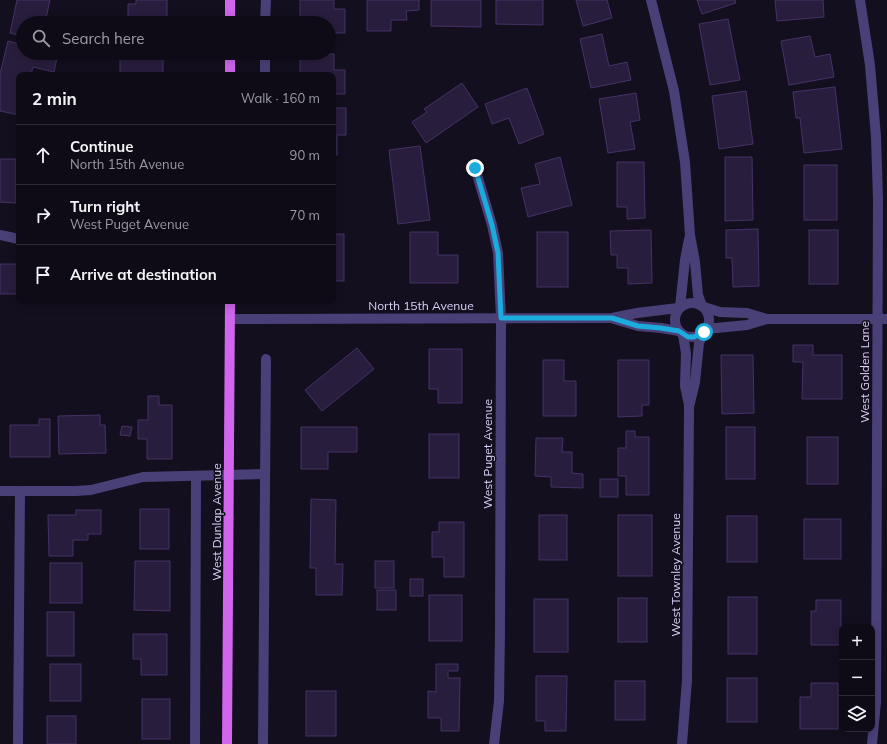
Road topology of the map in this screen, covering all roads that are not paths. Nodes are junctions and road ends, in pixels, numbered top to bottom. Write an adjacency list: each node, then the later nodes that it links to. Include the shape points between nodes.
1 (230, 0): 5 (main road)
2 (266, 0): 6 (street)
3 (651, 0): 13 (street, via 675,98 685,162)
4 (860, 0): 22 (street, West Golden Lane, via 870,65 876,137)
5 (230, 16)
6 (265, 16)
7 (230, 60): 9 (main road)
8 (265, 60): 10 (street)
9 (230, 72)
10 (265, 72)
11 (475, 168): 18 (street, West Puget Avenue, via 498,253)
12 (0, 235): 14 (street)
13 (690, 235): 16 (street, via 698,295); 17 (street)
14 (16, 238)
15 (230, 304): 20 (main road, West Dunlap Avenue)
16 (703, 306): 17 (street, North 15th Avenue, via 688,302); 21 (street, North 15th Avenue, via 720,312); 23 (street, via 708,313)
17 (679, 308): 19 (street, North 15th Avenue); 24 (street, via 675,323)
18 (501, 318): 19 (street, North 15th Avenue); 20 (street, North 15th Avenue); 36 (street, West Puget Avenue, via 499,702)
19 (612, 318): 24 (street, North 15th Avenue, via 638,326)
20 (230, 319): 28 (main road, West Dunlap Avenue)
21 (767, 319): 22 (street, North 15th Avenue); 23 (street, North 15th Avenue)
22 (882, 319): 38 (street, West Golden Lane, via 876,702)
23 (705, 331): 24 (street, North 15th Avenue, via 694,337); 26 (street, West Townley Avenue, via 699,343 695,382)
24 (681, 333): 26 (street, West Townley Avenue, via 686,354 684,386)
25 (266, 359): 27 (street)
26 (689, 406): 37 (street, West Townley Avenue, via 687,680)
27 (265, 474): 28 (street); 35 (street)
28 (230, 475): 29 (street); 34 (main road, West Dunlap Avenue)
29 (196, 476): 31 (street, via 143,477 84,490); 33 (street, West Dunlap Avenue)
30 (0, 491): 31 (street)
31 (20, 491): 32 (street)
32 (18, 744)
33 (195, 744)
34 (227, 744)
35 (263, 744)
36 (494, 744)
37 (682, 744)
38 (872, 744)

